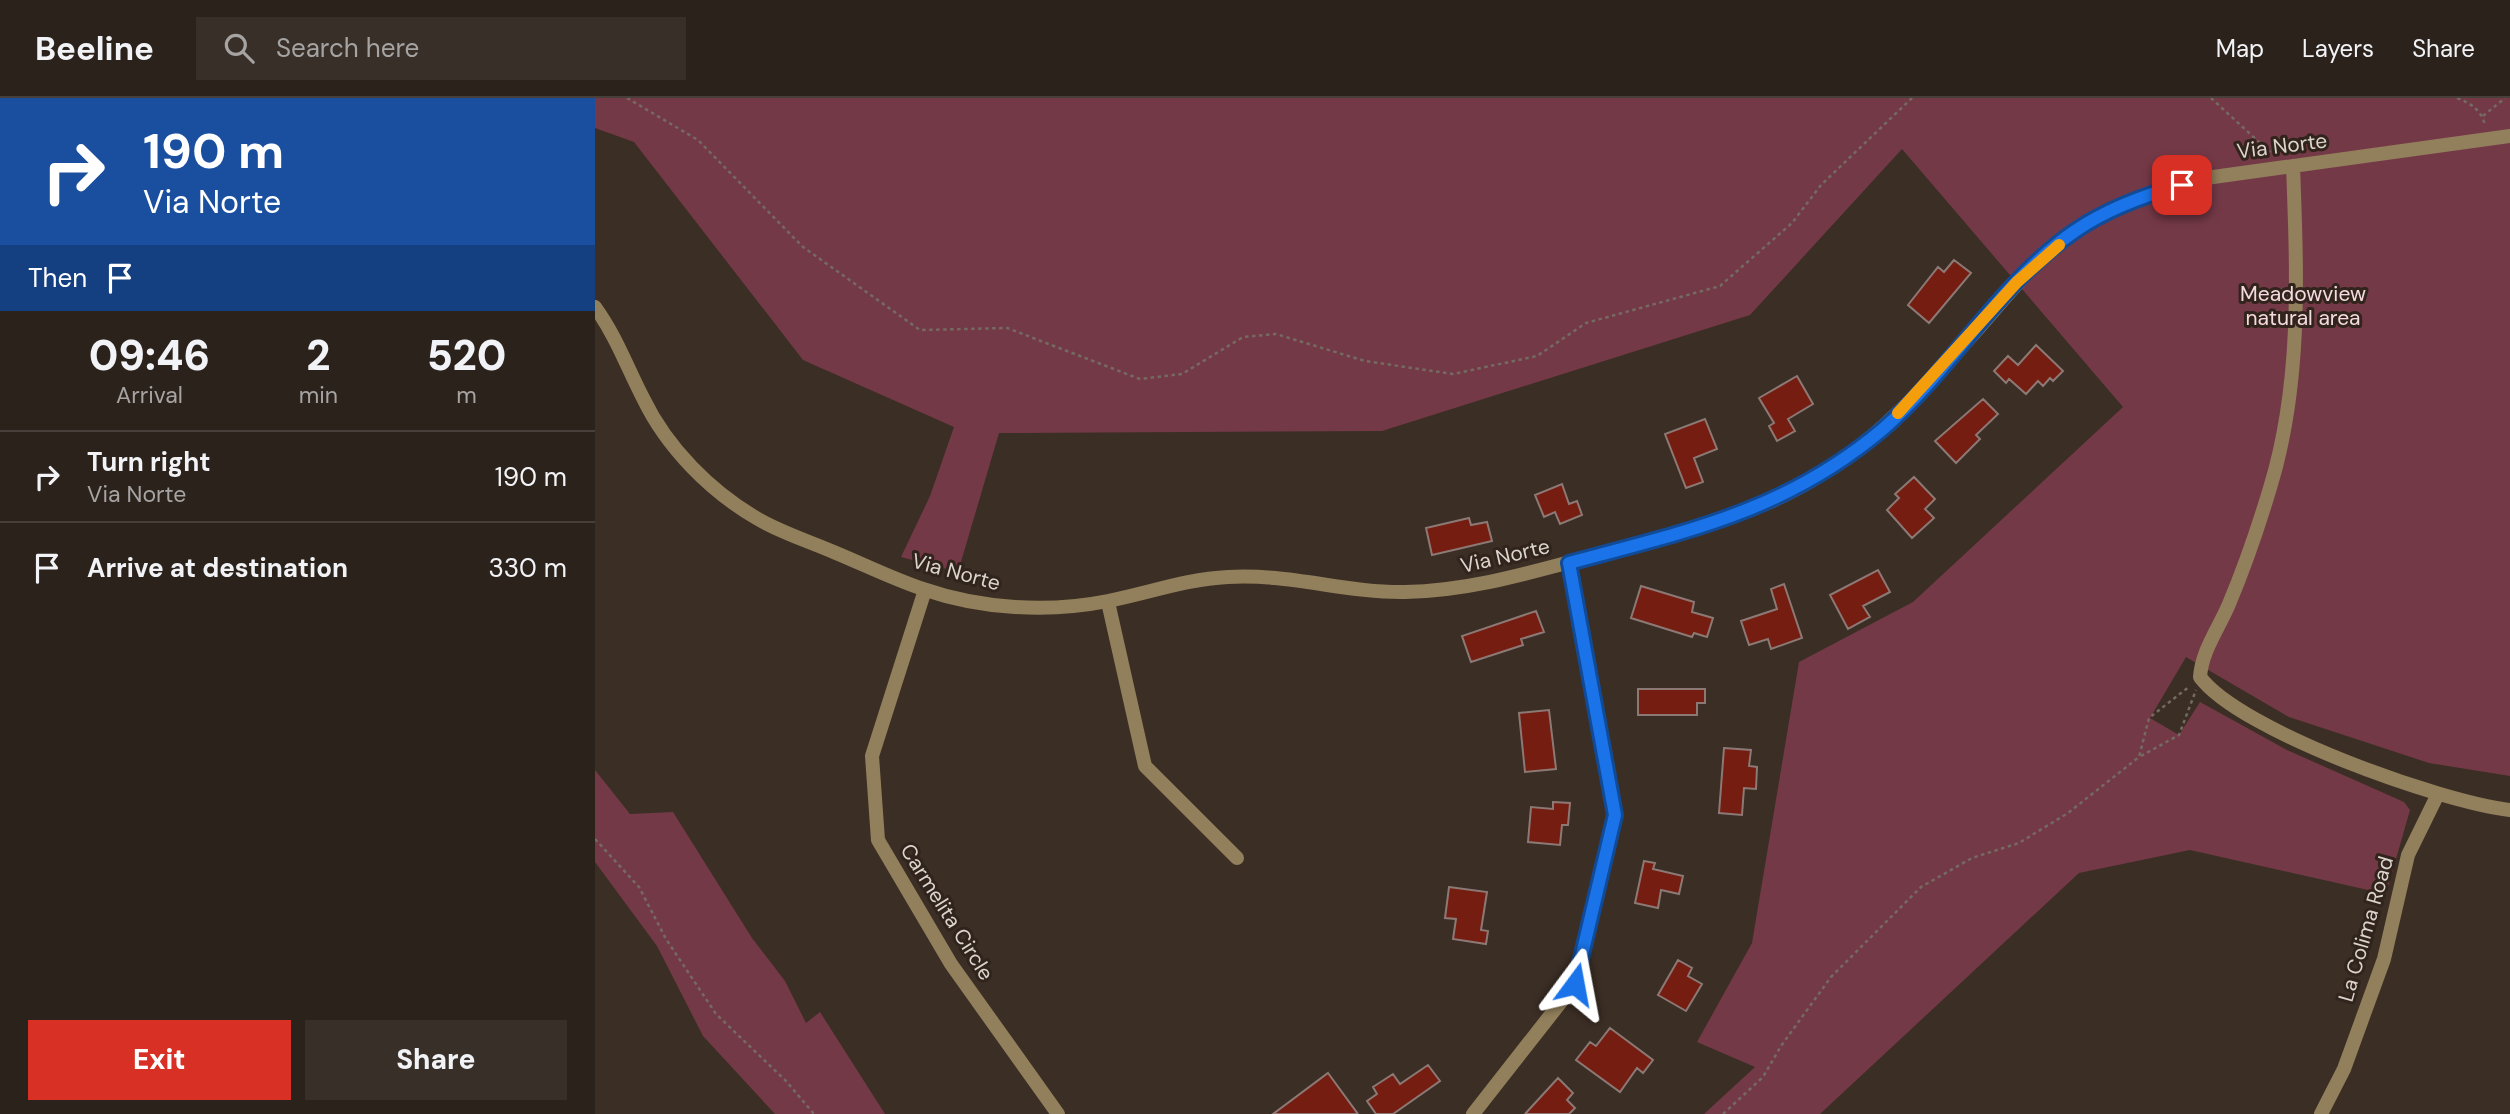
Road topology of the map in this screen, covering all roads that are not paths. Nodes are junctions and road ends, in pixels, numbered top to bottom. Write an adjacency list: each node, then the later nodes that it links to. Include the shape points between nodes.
1 (2510, 136): 2 (street, Via Norte)
2 (2290, 166): 4 (street, Via Norte, via 2206,177 2110,211 2074,231 2017,282 1884,428 1826,471 1787,494 1732,516); 7 (street, via 2297,257 2295,346 2287,413 2252,544 2222,622 2201,660 2200,677 2209,689 2259,720 2334,757)
3 (595, 307): 5 (street, Via Norte, via 615,335 645,402 672,445 709,483 758,519)
4 (1569, 563): 6 (street, Via Norte, via 1460,589 1400,592 1231,576 1168,584); 11 (street, via 1615,815 1575,984)
5 (925, 590): 6 (street, Via Norte, via 1002,607 1055,608); 10 (street, Carmelita Circle, via 872,756 878,840 951,964)
6 (1108, 601): 9 (street, via 1145,766)
7 (2438, 794): 8 (street); 12 (street, La Colima Road, via 2408,855 2384,959 2344,1069)
8 (2510, 810)
9 (1237, 858)
10 (1058, 1114)
11 (1472, 1114)
12 (2321, 1114)

